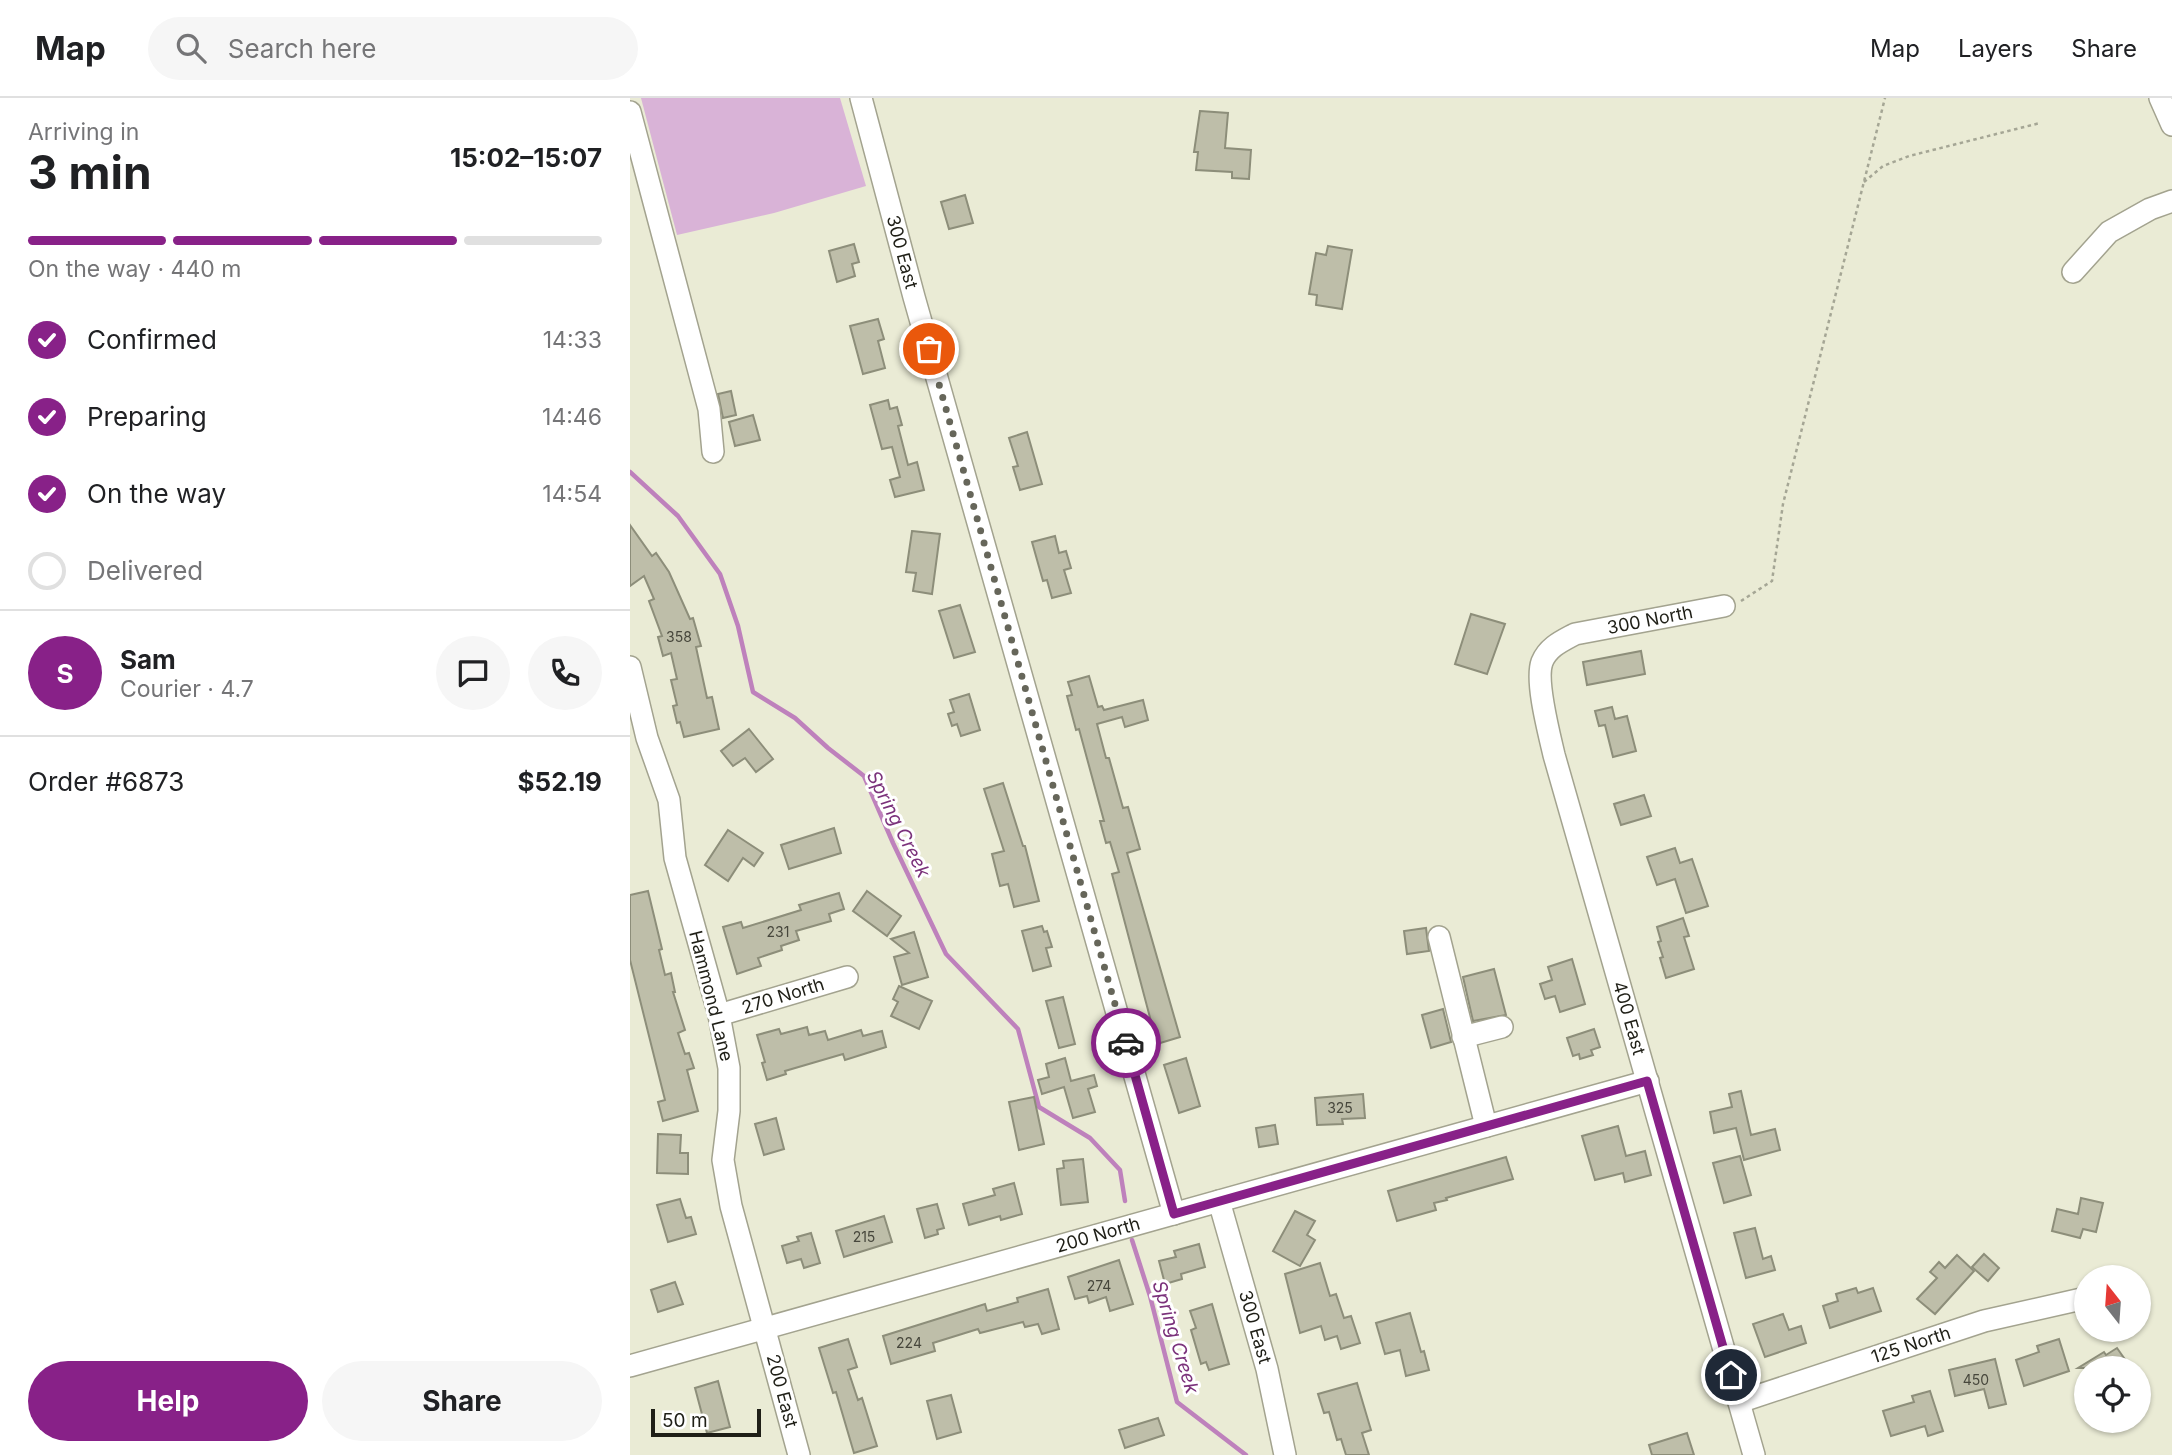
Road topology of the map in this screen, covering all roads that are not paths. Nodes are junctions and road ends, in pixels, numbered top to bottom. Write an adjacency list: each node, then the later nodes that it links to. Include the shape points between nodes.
1 (861, 98): 19 (street, 300 East)
2 (2160, 98): 4 (street)
3 (630, 112): 7 (street, via 709,409)
4 (2172, 125)
5 (2172, 201): 6 (street, via 2109,232)
6 (2073, 272)
7 (713, 452)
8 (1724, 606): 9 (street, 300 North)
9 (1575, 634): 16 (street, 400 East, via 1554,645 1542,663 1541,694 1554,755)
10 (630, 667): 13 (street, Hammond Lane, via 647,738 669,800 675,858)
11 (1438, 937): 15 (street)
12 (847, 977): 13 (street, 270 North)
13 (719, 1015): 21 (street, Hammond Lane, via 729,1068 723,1160)
14 (1502, 1027): 15 (street)
15 (1463, 1037): 17 (street)
16 (1647, 1081): 17 (street, 200 North); 23 (street, 400 East)
17 (1486, 1126): 18 (street, 200 North)
18 (1219, 1201): 19 (street, 200 North); 25 (street, 300 East, via 1267,1369)
19 (1174, 1214): 21 (street, 200 North)
20 (2074, 1301): 23 (street, 125 North, via 1984,1321)
21 (765, 1327): 22 (street, 200 North); 24 (street, 200 East)
22 (630, 1366)
23 (1739, 1402): 26 (street, 400 East)
24 (799, 1455)
25 (1285, 1455)
26 (1754, 1455)

